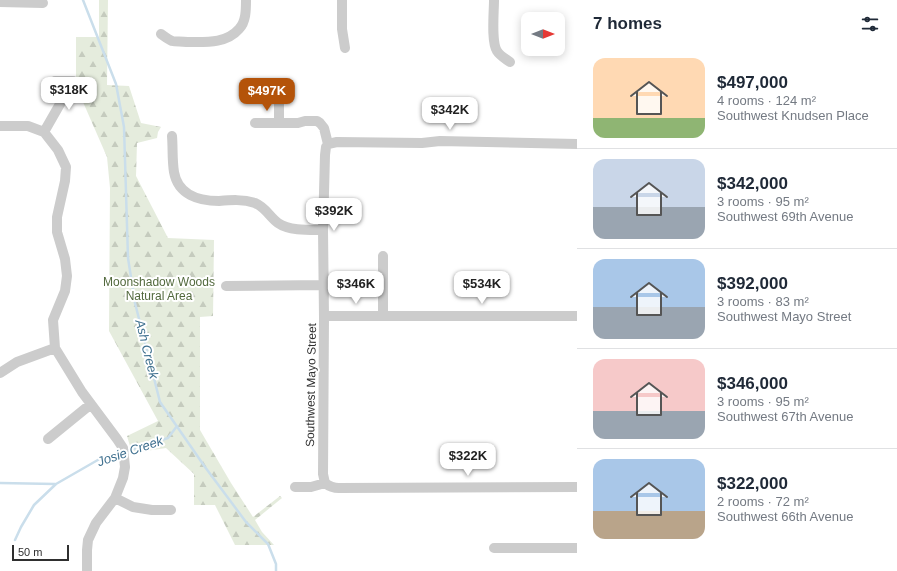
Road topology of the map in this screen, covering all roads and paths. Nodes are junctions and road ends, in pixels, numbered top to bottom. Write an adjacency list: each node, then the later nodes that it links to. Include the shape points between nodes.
1 (246, 0): 6 (street, via 244,23 222,40 173,41)
2 (342, 0): 7 (street)
3 (494, 0): 8 (street, via 496,50)
4 (0, 2): 5 (street)
5 (43, 3)
6 (161, 34)
7 (344, 48)
8 (510, 62)
9 (64, 81): 14 (street, via 64,93)
10 (279, 103): 12 (street)
11 (255, 123): 12 (street)
12 (279, 123): 16 (street, via 317,121 324,128)
13 (0, 126): 14 (street, via 28,126)
14 (44, 132): 25 (street, via 58,150 66,167 66,181 57,217 57,232 66,259 67,276 65,292 53,320)
15 (172, 136): 18 (street, via 174,174 183,190 195,198 213,201 245,200 265,209 278,223 289,228)
16 (328, 144): 17 (street, via 440,141); 18 (street, Southwest Mayo Street, via 325,155)
17 (577, 144)
18 (323, 230): 20 (street, Southwest Mayo Street)
19 (383, 256): 23 (street)
20 (323, 285): 21 (street); 22 (street, Southwest Mayo Street)
21 (226, 286)
22 (324, 316): 23 (street); 29 (street, Southwest Mayo Street)
23 (383, 316): 24 (street)
24 (577, 316)
25 (55, 348): 26 (street, via 17,362); 27 (street)
26 (0, 373)
27 (91, 404): 28 (street); 32 (street, via 123,448 125,467)
28 (48, 439)
29 (325, 483): 30 (street, via 311,487); 31 (street, via 333,488)
30 (295, 487)
31 (577, 487)
32 (115, 498): 33 (street, via 133,508); 36 (street, via 96,523 88,540)
33 (171, 510)
34 (494, 548): 35 (street)
35 (577, 548)
36 (87, 571)

